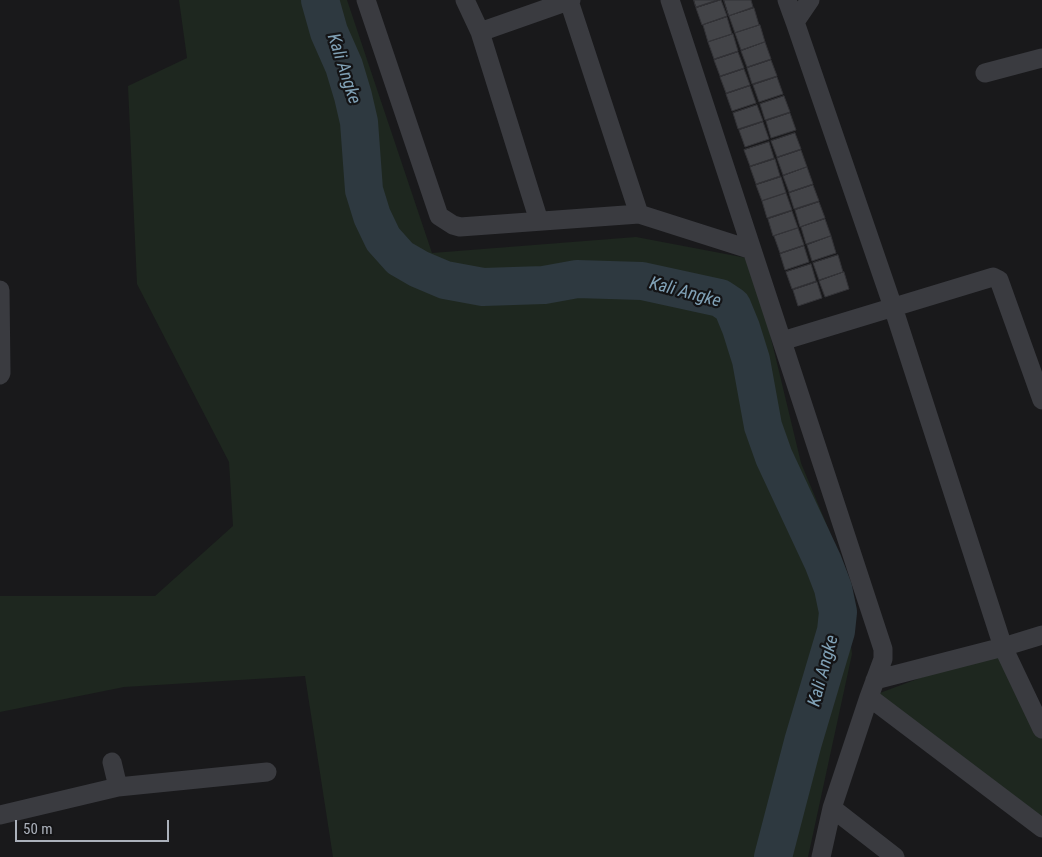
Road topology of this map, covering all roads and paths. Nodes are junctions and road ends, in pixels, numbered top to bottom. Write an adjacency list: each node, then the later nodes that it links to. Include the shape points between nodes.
1 (366, 0): 12 (street, via 439,216 460,227)
2 (465, 0): 8 (street)
3 (570, 0): 8 (street); 11 (street)
4 (670, 0): 13 (street)
5 (787, 0): 7 (street)
6 (810, 0): 7 (street)
7 (795, 22): 15 (street)
8 (480, 32): 12 (street)
9 (1042, 58): 10 (street)
10 (984, 73)
11 (639, 214): 12 (street); 13 (street)
12 (539, 221)
13 (752, 250): 16 (street)
14 (0, 290): 17 (street)
15 (893, 307): 16 (street); 18 (street, via 997,278); 20 (street)
16 (782, 341): 21 (street, via 883,649 883,659)
17 (0, 375)
18 (1042, 400)
19 (1042, 635): 20 (street)
20 (1003, 647): 21 (street); 22 (street)
21 (872, 688): 26 (street); 28 (street)
22 (1042, 729)
23 (112, 762): 25 (street)
24 (267, 772): 25 (street)
25 (118, 786): 27 (street)
26 (832, 808): 29 (street); 30 (street)
27 (0, 815)
28 (1042, 828)
29 (821, 857)
30 (895, 857)

